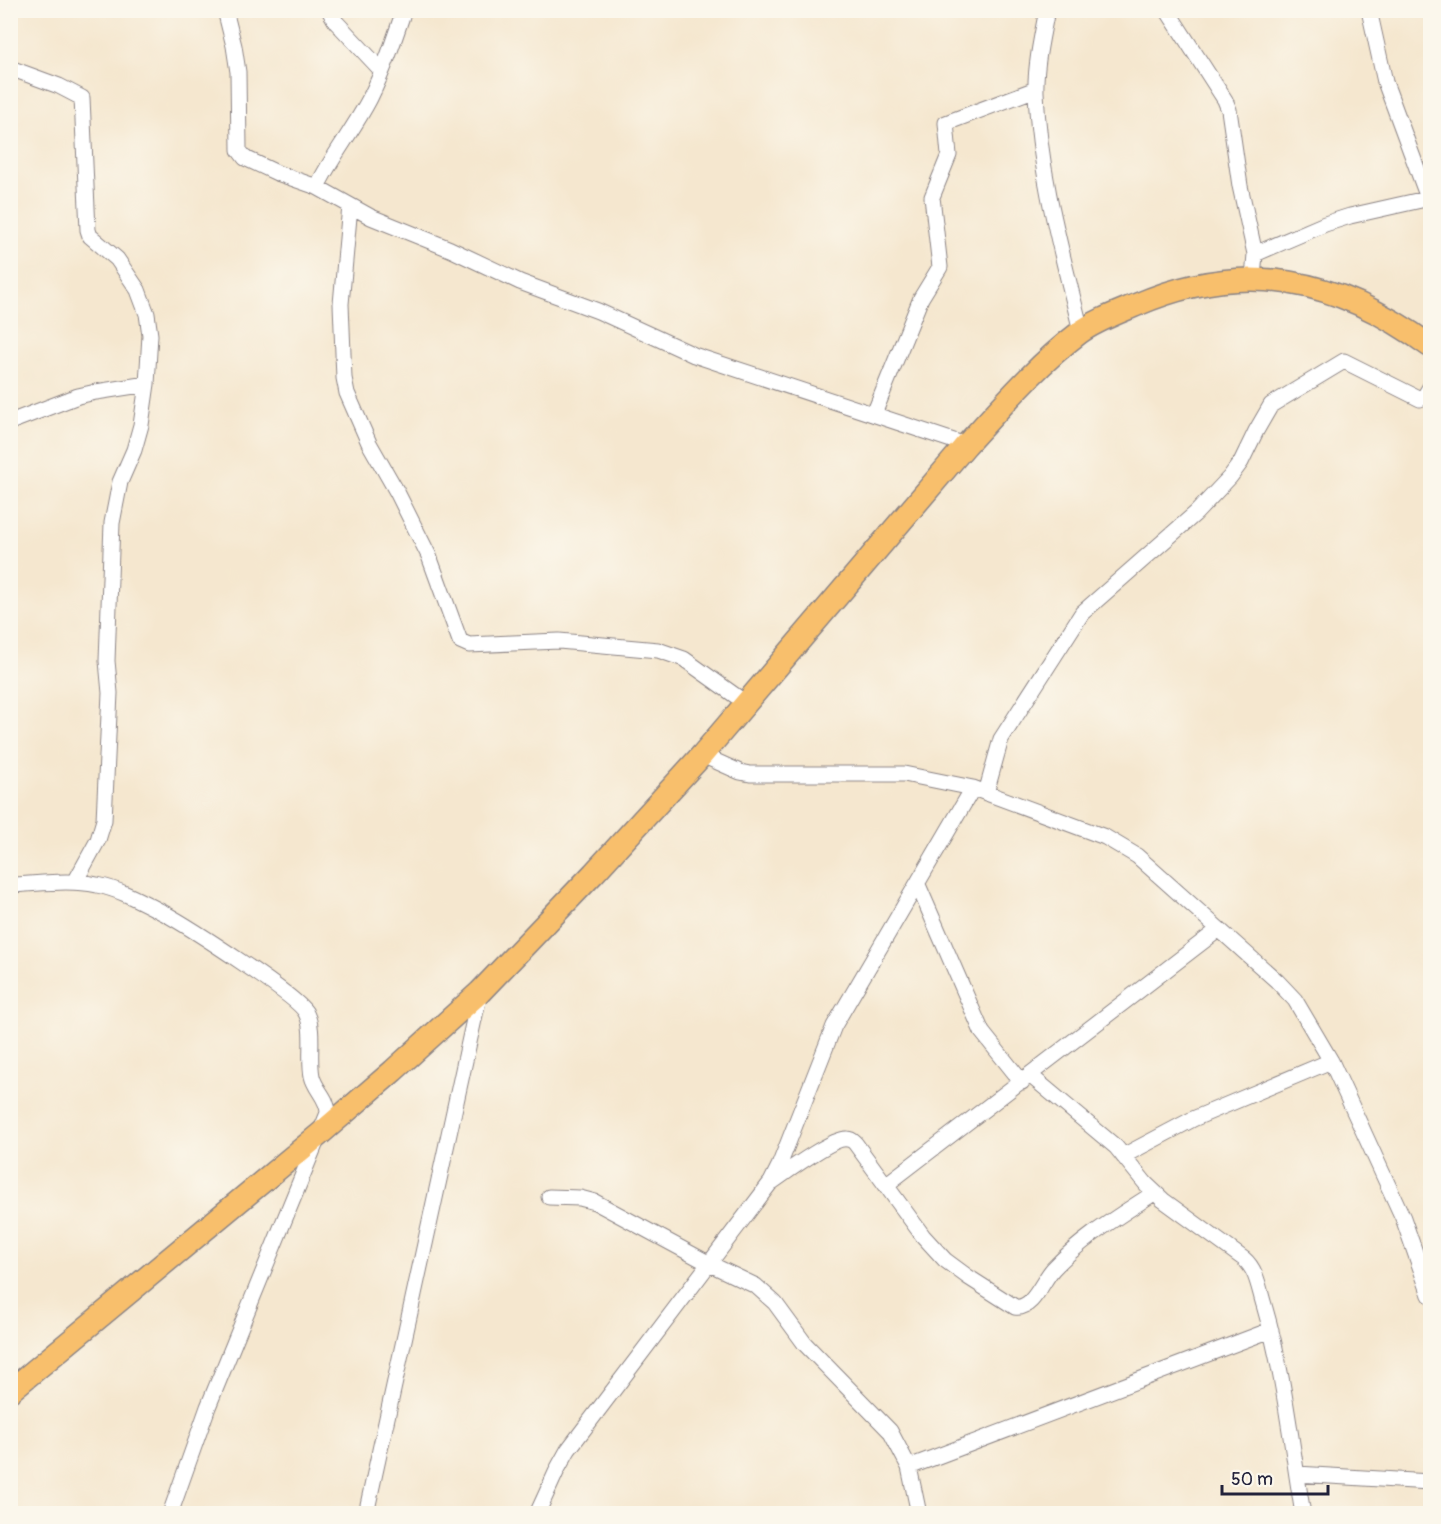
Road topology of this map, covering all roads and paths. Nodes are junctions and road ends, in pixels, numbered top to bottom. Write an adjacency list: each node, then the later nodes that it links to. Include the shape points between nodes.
1 (225, 10): 10 (street, via 238,72 241,154 262,167)
2 (329, 10): 8 (street)
3 (404, 10): 8 (street)
4 (1047, 10): 9 (street)
5 (1167, 10): 13 (street, via 1229,110)
6 (1369, 10): 11 (street, via 1385,82)
7 (10, 68): 17 (street, via 82,98 88,230 117,259 138,290 150,335)
8 (382, 71): 10 (street, via 370,99)
9 (1036, 89): 15 (street, via 1044,166); 19 (street, via 946,123 949,155 932,197 940,267 921,298)
10 (317, 187): 12 (street)
11 (1429, 198): 13 (street, via 1325,224)
12 (350, 206): 19 (street, via 694,355); 22 (street, via 341,304 347,393 429,556 458,639 469,645 559,640 658,650 684,659)
13 (1255, 254): 14 (street)
14 (1253, 278): 15 (main road, via 1213,281 1160,294); 16 (main road, via 1302,284 1348,298)
15 (1081, 331): 21 (main road, via 1025,382)
16 (1431, 346)
17 (147, 384): 20 (street, via 78,396); 25 (street, via 141,425 120,482 112,523 104,820 98,840)
18 (1431, 387): 24 (street, via 1420,399 1344,361 1271,405 1230,477 1196,513 1078,619 1001,739)
19 (874, 414): 21 (street)
20 (10, 422)
21 (966, 445): 22 (main road)
22 (747, 704): 23 (main road)
23 (702, 755): 24 (street, via 750,774 904,774); 29 (main road)
24 (979, 790): 27 (street); 28 (street, via 1121,846)
25 (75, 882): 26 (street); 32 (street, via 100,885 167,915 304,1008 309,1020 312,1077 328,1107)
26 (10, 885)
27 (918, 885): 31 (street, via 982,1032); 34 (street, via 834,1026)
28 (1218, 930): 30 (street, via 1295,1000); 31 (street)
29 (480, 992): 32 (main road); 46 (street)
30 (1331, 1061): 33 (street, via 1193,1119); 39 (street, via 1403,1218)
31 (1027, 1079): 33 (street); 35 (street)
32 (320, 1134): 41 (main road); 45 (street, via 208,1407)
33 (1124, 1156): 36 (street)
34 (771, 1182): 35 (street, via 824,1148 849,1139); 38 (street)
35 (887, 1185): 36 (street, via 945,1260 1021,1308 1076,1248)
36 (1154, 1193): 40 (street, via 1249,1264)
37 (549, 1197): 38 (street, via 595,1202)
38 (710, 1264): 42 (street, via 756,1286 775,1303 805,1344 890,1431); 47 (street, via 568,1450)
39 (1431, 1295)
40 (1271, 1330): 42 (street); 43 (street)
41 (10, 1391)
42 (909, 1467): 48 (street)
43 (1296, 1474): 44 (street); 49 (street)
44 (1431, 1482)
45 (170, 1514)
46 (366, 1514)
47 (537, 1514)
48 (919, 1514)
49 (1303, 1514)

